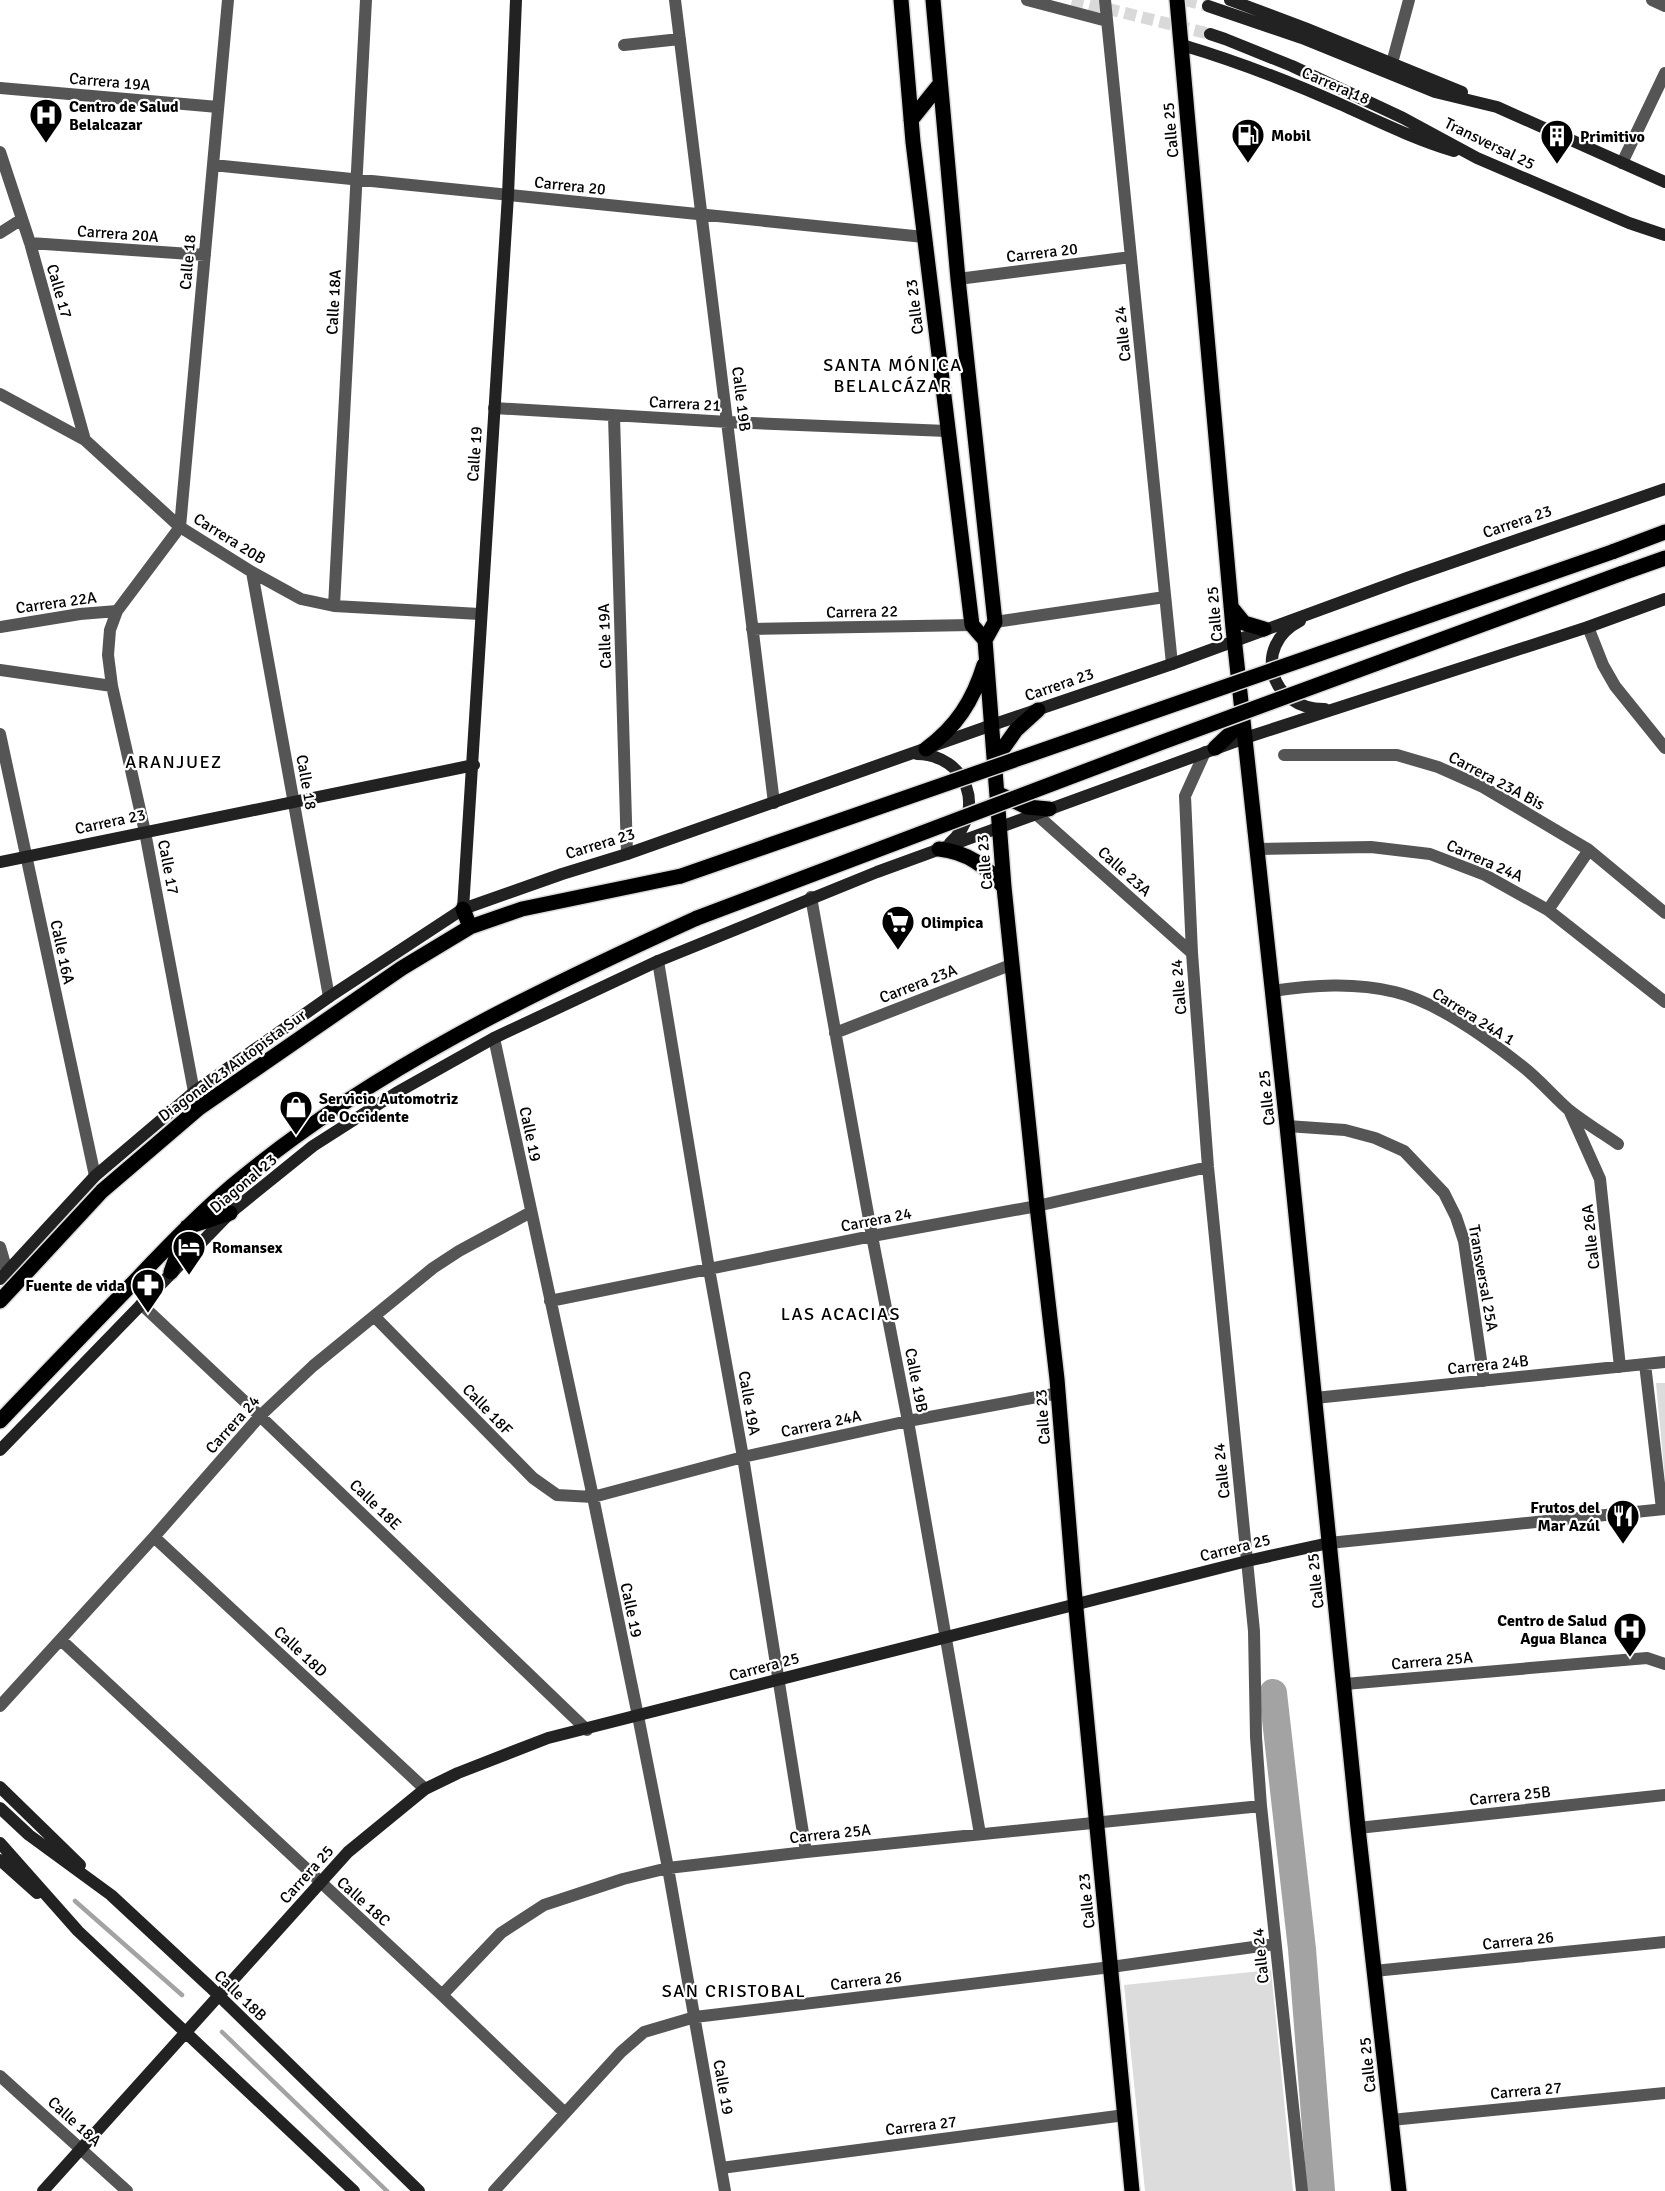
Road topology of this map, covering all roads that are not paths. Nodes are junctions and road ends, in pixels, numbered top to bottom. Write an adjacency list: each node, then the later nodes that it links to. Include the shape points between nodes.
1 (228, 0): 26 (street, Calle 18)
2 (366, 0): 33 (street, Calle 18A)
3 (516, 0): 35 (street, Calle 19)
4 (675, 0): 17 (street, Calle 19B)
5 (901, 0): 28 (main road, Calle 23)
6 (933, 0): 22 (main road)
7 (1027, 0): 15 (street)
8 (1105, 0): 15 (street, Calle 24)
9 (1177, 0): 19 (main road, Calle 25)
10 (1230, 0): 20 (street)
11 (1409, 0): 20 (street)
12 (1652, 0): 14 (street)
13 (1208, 6): 23 (street, Carrera 18, via 1302,38)
14 (1665, 6)
15 (1107, 21): 43 (street, Calle 24)
16 (1210, 34): 27 (street, Carrera 18, via 1292,66)
17 (680, 39): 18 (street); 36 (street, Calle 19B)
18 (624, 45)
19 (1182, 45): 30 (street, Carrera 18, via 1223,56 1313,92 1422,142); 60 (main road, Calle 25)
20 (1392, 63): 25 (street)
21 (1665, 73): 31 (street)
22 (940, 84): 28 (main road); 44 (main road)
23 (1417, 85): 25 (street, Transversal 25)
24 (0, 88): 26 (street, Carrera 19A)
25 (1497, 106): 31 (street, Transversal 25)
26 (218, 107): 32 (street, Calle 18)
27 (1403, 118): 30 (street, Transversal 25)
28 (911, 120): 40 (main road, Calle 23)
29 (0, 152): 37 (street, Calle 17)
30 (1477, 158): 39 (street, Transversal 25)
31 (1622, 163): 34 (street, Transversal 25)
32 (213, 165): 33 (street, Carrera 20); 42 (street, Calle 18)
33 (356, 179): 35 (street, Carrera 20); 59 (street, Calle 18A)
34 (1665, 183)
35 (508, 195): 36 (street, Carrera 20); 46 (street, Calle 19)
36 (701, 215): 40 (street, Carrera 20); 48 (street, Calle 19B)
37 (22, 219): 38 (street); 41 (street, Calle 17)
38 (0, 233)
39 (1665, 235)
40 (924, 237): 49 (main road, Calle 23)
41 (30, 243): 42 (street, Carrera 20A); 50 (street, Calle 17)
42 (205, 255): 52 (street, Calle 18)
43 (1131, 257): 44 (street, Carrera 20); 57 (street, Calle 24)
44 (958, 279): 63 (main road)
45 (0, 394): 50 (street, Carrera 20B)
46 (494, 408): 47 (street, Carrera 21); 62 (street, Calle 19)
47 (614, 416): 48 (street, Carrera 21); 96 (street, Calle 19A)
48 (728, 422): 49 (street, Carrera 21); 67 (street, Calle 19B)
49 (947, 431): 64 (main road, Calle 23)
50 (85, 440): 52 (street, Carrera 20B)
51 (1665, 489): 56 (street, Carrera 23)
52 (180, 527): 55 (street, Carrera 20B); 61 (street, Calle 17)
53 (1665, 532): 104 (main road, Diagonal 23 Autopista Sur, bridge, via 681,876 522,909)
54 (1665, 558): 122 (main road, bridge, via 697,918 488,1018 344,1102 232,1186)
55 (252, 572): 59 (street, Carrera 20B, via 302,600); 88 (street, Calle 18)
56 (1407, 578): 68 (street, Carrera 23); 75 (street, via 1300,621 1279,640 1273,668 1282,691 1304,707)
57 (1165, 597): 63 (street); 72 (street, Calle 24)
58 (1665, 599): 66 (street)
59 (334, 606): 62 (street, Carrera 20B)
60 (1231, 607): 68 (main road, via 1244,623); 70 (main road, Calle 25)
61 (117, 611): 65 (street, Carrera 22A); 74 (street, Calle 17, via 110,630 108,655)
62 (480, 614): 86 (street, Calle 19)
63 (995, 622): 69 (main road)
64 (972, 625): 67 (street, Carrera 22); 69 (main road)
65 (0, 627)
66 (1588, 627): 75 (street); 81 (street, via 1615,686)
67 (753, 629): 89 (street, Calle 19B)
68 (1264, 629): 70 (street, Carrera 23)
69 (985, 640): 71 (main road, Calle 23)
70 (1234, 640): 72 (street, Carrera 23); 77 (main road, Calle 25)
71 (986, 660): 78 (main road, Calle 23); 83 (main road, via 975,692 957,721)
72 (1172, 664): 76 (street, Carrera 23)
73 (0, 670): 74 (street)
74 (112, 686): 92 (street, Calle 17)
75 (1333, 709): 80 (street)
76 (1038, 710): 78 (street, Carrera 23); 85 (main road, via 1016,730)
77 (1243, 717): 80 (main road, Calle 25); 82 (main road)
78 (992, 725): 83 (street, Carrera 23); 85 (main road, Calle 23)
79 (0, 734): 97 (street, Calle 16A)
80 (1245, 738): 82 (street); 94 (main road, Calle 25)
81 (1664, 747)
82 (1210, 750): 90 (street); 105 (street, Calle 24, via 1185,796)
83 (919, 751): 89 (street, Carrera 23); 93 (street, via 950,763 966,786 967,819 958,836)
84 (1284, 755): 95 (street, Carrera 23A Bis, via 1397,755 1438,767 1483,788)
85 (994, 761): 87 (main road, Calle 23)
86 (474, 765): 88 (street, Carrera 23); 101 (street, Calle 19)
87 (997, 791): 90 (main road, via 1016,804); 91 (main road, Calle 23)
88 (294, 802): 92 (street, Carrera 23); 109 (street, Calle 18)
89 (774, 803): 96 (street, Carrera 23)
90 (1043, 811): 91 (street); 105 (street, Calle 23A)
91 (999, 826): 93 (street); 99 (main road, Calle 23)
92 (145, 832): 97 (street, Carrera 23); 113 (street, Calle 17)
93 (942, 848): 99 (main road, via 970,857); 100 (street)
94 (1256, 849): 102 (street, Carrera 24A, via 1371,847 1430,854 1485,875); 108 (main road, Calle 25)
95 (1589, 850): 102 (street); 103 (street, Carrera 23A Bis)
96 (627, 854): 101 (street, Carrera 23)
97 (25, 856): 98 (street, Carrera 23); 118 (street, Calle 16A)
98 (0, 862)
99 (1004, 887): 107 (main road, Calle 23)
100 (811, 897): 106 (street); 111 (street, Calle 19B)
101 (463, 909): 104 (main road); 109 (street)
102 (1548, 910): 110 (street, Carrera 24A)
103 (1665, 913)
104 (470, 927): 128 (main road, Diagonal 23 Autopista Sur, via 343,1007 199,1108 102,1191)
105 (1192, 953): 117 (street, Calle 24)
106 (658, 961): 112 (street); 125 (street, Calle 19A)
107 (1013, 964): 111 (street, Carrera 23A); 119 (main road, Calle 23)
108 (1272, 991): 114 (street, Carrera 24A 1, via 1358,986 1396,992 1426,1003 1523,1067); 115 (main road, Calle 25)
109 (329, 997): 113 (street)
110 (1665, 1002)
111 (835, 1033): 123 (street, Calle 19B)
112 (494, 1038): 120 (street, Calle 19); 121 (street, Diagonal 23, via 312,1146)
113 (194, 1092): 118 (street)
114 (1570, 1110): 116 (street, Carrera 24A 1); 134 (street, Calle 26A, via 1600,1179)
115 (1287, 1126): 135 (street, Transversal 25A, via 1345,1130 1375,1138 1404,1151 1444,1193 1464,1241); 137 (main road, Calle 25)
116 (1618, 1144)
117 (1208, 1167): 119 (street, Carrera 24); 147 (street, Calle 24)
118 (95, 1176): 127 (street)
119 (1036, 1206): 123 (street, Carrera 24); 136 (main road, Calle 23)
120 (531, 1212): 129 (street, Calle 19); 131 (street, Carrera 24, via 433,1268)
121 (230, 1213): 122 (main road); 126 (street, Diagonal 23)
122 (187, 1227): 126 (main road); 139 (main road)
123 (872, 1236): 125 (street, Carrera 24); 140 (street, Calle 19B)
124 (0, 1247): 127 (street)
125 (709, 1269): 129 (street, Carrera 24); 142 (street, Calle 19A)
126 (171, 1272): 130 (street, Diagonal 23)
127 (4, 1275)
128 (0, 1301)
129 (550, 1301): 143 (street, Calle 19)
130 (141, 1304): 138 (street, Calle 18E); 141 (street, Diagonal 23)
131 (374, 1316): 138 (street, Carrera 24); 143 (street, Calle 18F, via 533,1478 557,1495)
132 (1665, 1362): 133 (street, Carrera 24B)
133 (1645, 1364): 134 (street, Carrera 24B); 144 (street)
134 (1620, 1367): 135 (street, Carrera 24B)
135 (1484, 1381): 137 (street, Carrera 24B)
136 (1059, 1393): 140 (street, Carrera 24A); 148 (main road, Calle 23)
137 (1315, 1398): 146 (main road, Calle 25)
138 (261, 1416): 145 (street, Carrera 24); 156 (street, Calle 18E)
139 (0, 1421)
140 (908, 1421): 142 (street, Carrera 24A); 149 (street, Calle 19B)
141 (0, 1450)
142 (743, 1457): 143 (street, Carrera 24A); 152 (street, Calle 19A)
143 (593, 1497): 155 (street, Calle 19)
144 (1664, 1509): 146 (street, Carrera 25)
145 (154, 1537): 150 (street, Carrera 24); 158 (street, Calle 18D)
146 (1329, 1543): 147 (street, Carrera 25); 153 (main road, Calle 25)
147 (1247, 1561): 148 (street, Carrera 25); 160 (street, Calle 24, via 1256,1651 1255,1722)
148 (1076, 1605): 149 (street, Carrera 25); 162 (main road, Calle 23)
149 (944, 1637): 152 (street, Carrera 25); 164 (street, Calle 19B)
150 (60, 1640): 154 (street, Carrera 24); 169 (street, Calle 18C)
151 (1665, 1664): 153 (street, Carrera 25A, via 1647,1658)
152 (777, 1679): 155 (street, Carrera 25); 166 (street, Calle 19A)
153 (1345, 1684): 163 (main road, Calle 25)
154 (0, 1706)
155 (638, 1716): 156 (street, Carrera 25); 168 (street, Calle 19)
156 (587, 1730): 158 (street, Carrera 25, via 548,1738)
157 (0, 1787): 170 (street)
158 (425, 1789): 169 (street, Carrera 25, via 348,1852)
159 (1665, 1795): 163 (street, Carrera 25B)
160 (1262, 1806): 162 (street, Carrera 25A); 173 (street, Calle 24)
161 (0, 1808): 170 (street, Calle 18B, via 29,1835)
162 (1097, 1823): 164 (street, Carrera 25A); 174 (main road, Calle 23)
163 (1358, 1828): 175 (main road, Calle 25)
164 (980, 1834): 166 (street, Carrera 25A)
165 (0, 1843): 171 (street)
166 (806, 1852): 168 (street, Carrera 25A)
167 (0, 1860): 171 (street)
168 (668, 1868): 176 (street, Carrera 25A, via 544,1905 501,1933); 178 (street, Calle 19)
169 (320, 1884): 176 (street, Calle 18C); 177 (street, Carrera 25)
170 (111, 1895): 177 (street, Calle 18B)
171 (78, 1931): 179 (street)
172 (1665, 1942): 175 (street, Carrera 26)
173 (1275, 1944): 174 (street, Carrera 26); 194 (street, Calle 24)
174 (1111, 1967): 178 (street, Carrera 26); 183 (main road, Calle 23)
175 (1374, 1971): 184 (main road, Calle 25)
176 (442, 1995): 182 (street, Calle 18C)
177 (219, 1996): 179 (street, Carrera 25); 190 (street, Calle 18B)
178 (694, 2017): 182 (street, Carrera 26, via 644,2032); 186 (street, Calle 19)
179 (186, 2032): 185 (street, Carrera 25); 189 (street)
180 (0, 2076): 185 (street, Calle 18A)
181 (1665, 2093): 184 (street, Carrera 27)
182 (565, 2113): 191 (street, Carrera 26)
183 (1125, 2115): 186 (street, Carrera 27); 193 (main road, Calle 23)
184 (1391, 2120): 195 (main road, Calle 25)
185 (81, 2149): 187 (street, Carrera 25); 188 (street, Calle 18A)
186 (721, 2168): 192 (street, Calle 19)
187 (42, 2191)
188 (127, 2191)
189 (354, 2191)
190 (419, 2191)
191 (494, 2191)
192 (726, 2191)
193 (1132, 2191)
194 (1302, 2191)
195 (1399, 2191)

